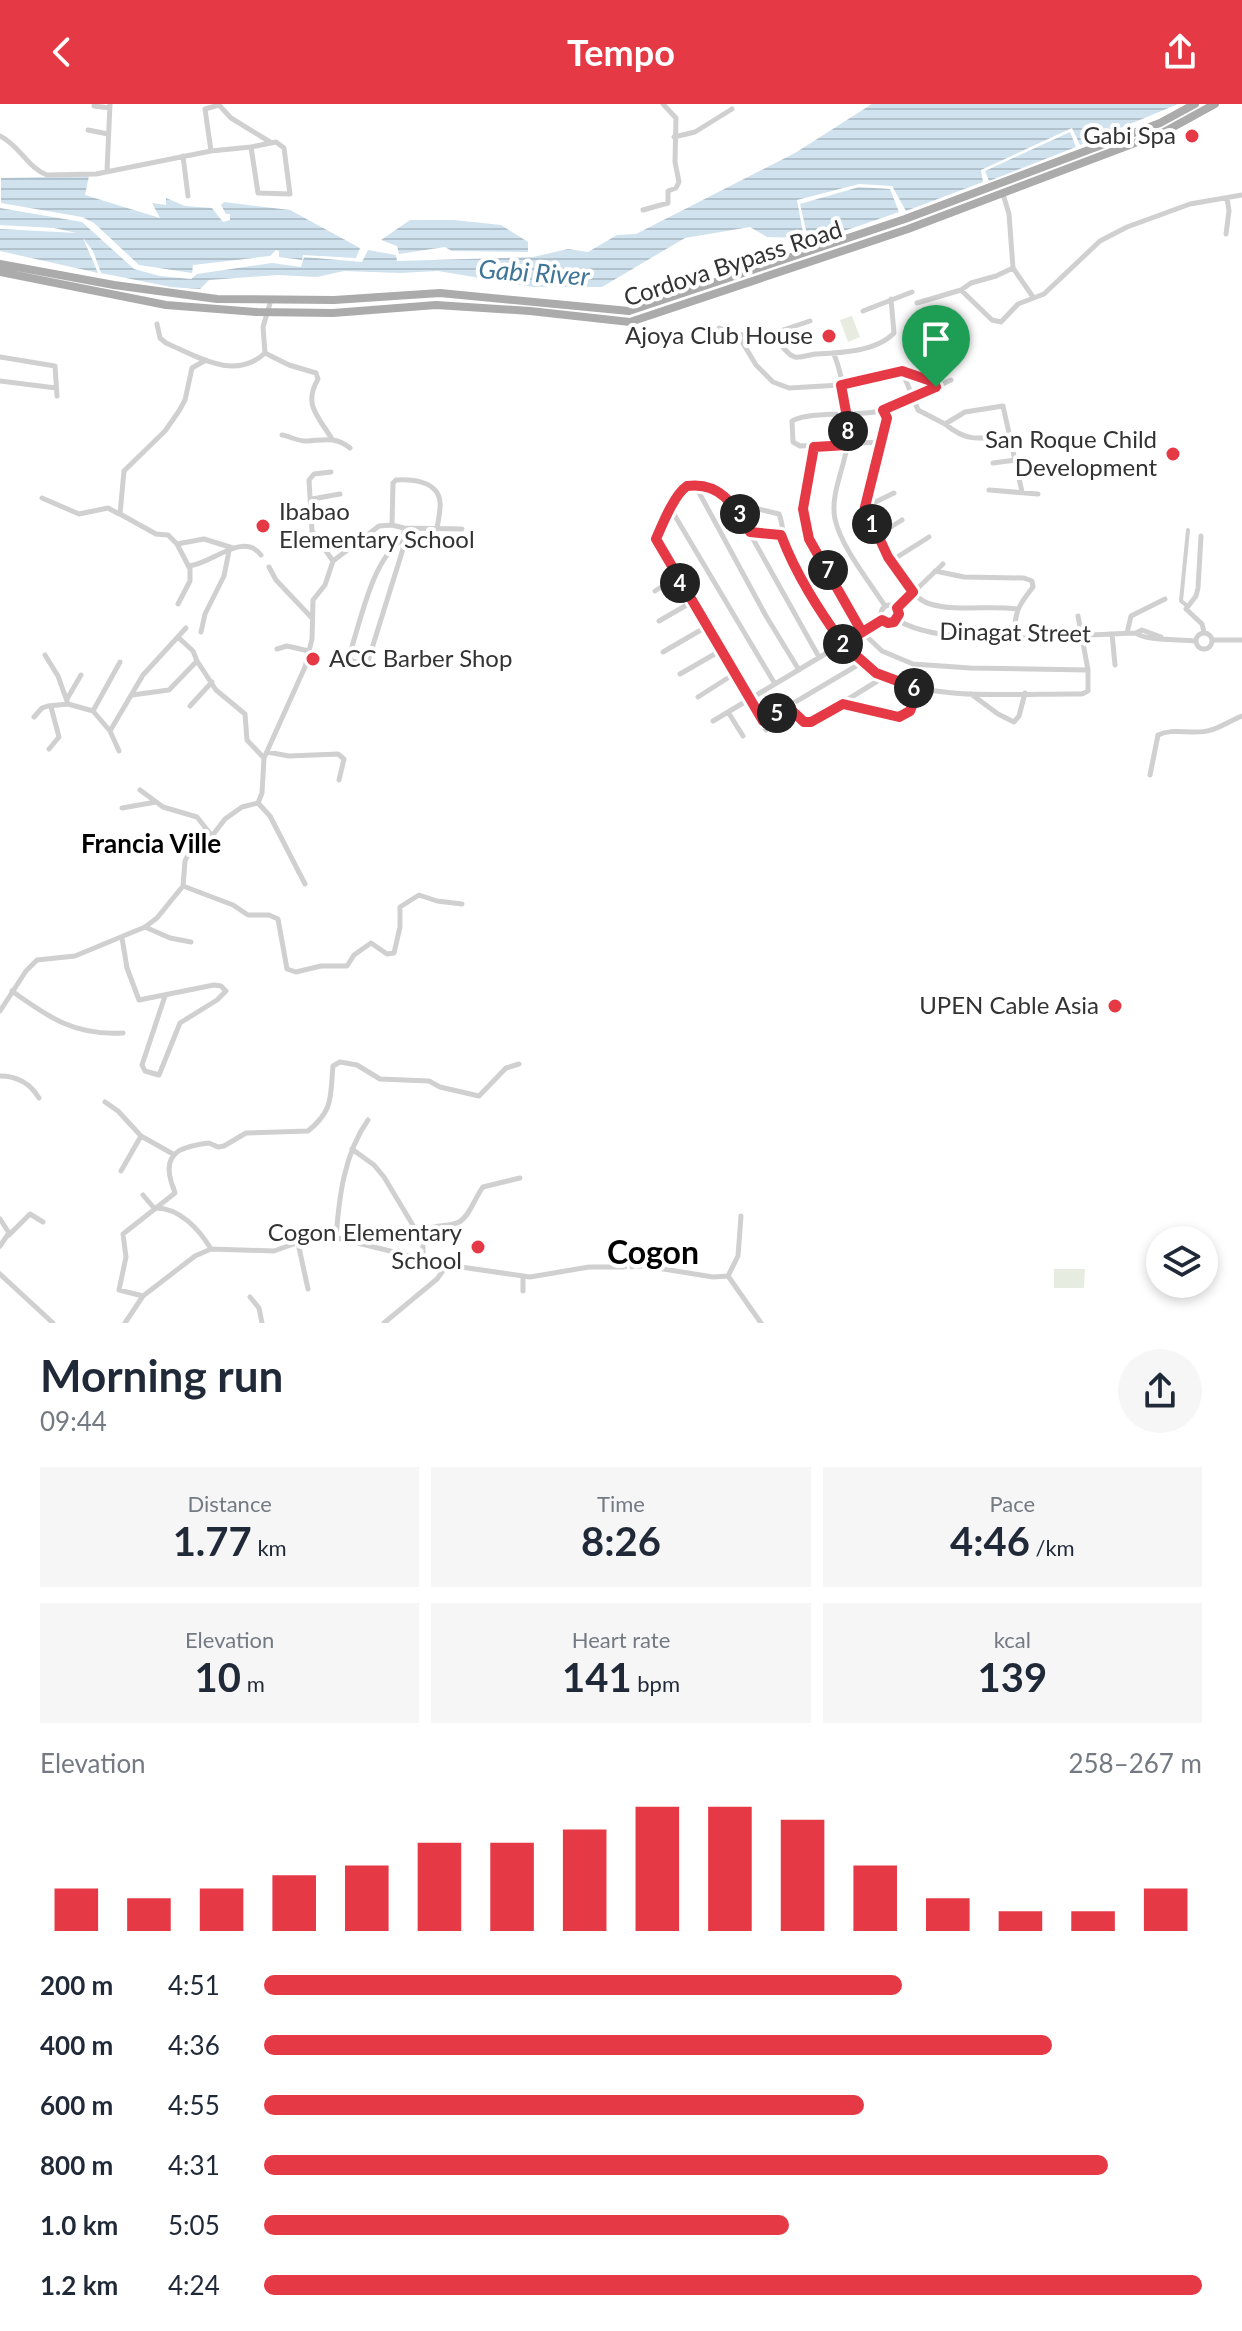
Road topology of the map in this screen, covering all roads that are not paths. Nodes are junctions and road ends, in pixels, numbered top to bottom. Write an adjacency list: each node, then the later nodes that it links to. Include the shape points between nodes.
1 (663, 104): 12 (street, via 676,118)
2 (1195, 104): 7 (main road, Cordova Bypass Road)
3 (1215, 104): 9 (main road, Cordova Bypass Road)
4 (94, 106): 5 (street)
5 (110, 106): 10 (street)
6 (732, 109): 12 (street, via 695,132)
7 (1160, 123): 9 (main road); 24 (main road, Cordova Bypass Road)
8 (88, 130): 10 (street)
9 (1164, 132): 18 (main road, Cordova Bypass Road)
10 (108, 134): 17 (street)
11 (0, 136): 17 (street, via 47,175)
12 (674, 137): 22 (street, via 678,187 668,191 666,205)
13 (270, 142): 14 (street); 14 (street, via 284,148 288,195 258,193); 15 (street, via 219,105 205,109)
14 (251, 147): 15 (street)
15 (211, 151): 16 (street)
16 (183, 156): 17 (street); 20 (street)
17 (107, 171)
18 (1003, 194): 25 (main road, Cordova Bypass Road); 27 (street)
19 (1242, 195): 21 (street)
20 (188, 196)
21 (1227, 198): 23 (street); 31 (street, via 1190,204 1127,227 1100,241 1059,282)
22 (643, 210)
23 (1226, 234)
24 (851, 237): 25 (main road); 33 (main road, Cordova Bypass Road, via 629,311 440,293)
25 (855, 247): 36 (main road, Cordova Bypass Road, via 630,322 436,305)
26 (0, 264): 33 (main road, Cordova Bypass Road, via 217,299)
27 (1013, 268): 29 (street); 31 (street)
28 (0, 272): 36 (main road, Cordova Bypass Road, via 166,305)
29 (961, 290): 31 (street, via 998,322); 34 (street)
30 (912, 292): 32 (street)
31 (1033, 297)
32 (891, 299): 35 (street); 43 (street, via 891,337)
33 (271, 300): 36 (street)
34 (917, 303)
35 (863, 311)
36 (267, 312): 42 (street)
37 (810, 321): 40 (street)
38 (157, 324): 45 (street, via 166,343)
39 (719, 328): 41 (street)
40 (774, 333): 41 (street); 43 (street, via 792,356)
41 (738, 335): 49 (street, via 773,382 789,388)
42 (265, 353): 45 (street, via 241,367); 59 (street, via 316,373 310,400)
43 (834, 354): 49 (street)
44 (0, 357): 51 (street, via 54,365)
45 (206, 360): 78 (street, via 192,368 185,400 165,431 124,471)
46 (902, 371): 49 (street); 50 (street); 53 (street)
47 (951, 380): 50 (street)
48 (0, 381): 51 (street)
49 (841, 385): 55 (street)
50 (936, 387): 53 (street)
51 (56, 388): 52 (street)
52 (57, 396)
53 (913, 396): 54 (street); 56 (street, via 918,410)
54 (883, 410): 55 (street); 60 (street, via 887,418)
55 (847, 416): 61 (street); 62 (street, via 792,421 793,442)
56 (945, 424): 57 (street, via 973,439); 57 (street, via 965,412 1003,406)
57 (1010, 434): 64 (street)
58 (282, 435): 59 (street, via 303,443)
59 (332, 439): 63 (street)
60 (880, 442): 61 (street); 76 (street)
61 (848, 445): 62 (street); 107 (street, via 835,519)
62 (814, 447): 118 (street, via 803,509 809,539)
63 (350, 448)
64 (1016, 460): 65 (street); 69 (street)
65 (993, 463)
66 (331, 472): 74 (street, via 311,476)
67 (695, 485): 75 (street, via 721,492); 77 (street, via 680,491); 139 (street)
68 (989, 490): 69 (street)
69 (1022, 492): 72 (street)
70 (894, 493): 76 (street)
71 (340, 494): 74 (street)
72 (1038, 494)
73 (42, 498): 78 (street, via 79,514 108,508)
74 (312, 499): 94 (street, via 312,531)
75 (733, 503): 85 (street); 86 (street, via 778,513)
76 (865, 507): 87 (street)
77 (672, 511): 100 (street, via 656,539); 146 (street)
78 (120, 514): 91 (street)
79 (902, 520): 87 (street)
80 (392, 525): 81 (street); 82 (street, via 393,483 402,479 429,485 438,495); 94 (street, via 379,526)
81 (404, 528): 82 (street); 90 (street)
82 (437, 529): 83 (street)
83 (462, 529)
84 (1188, 530): 106 (street, via 1181,601)
85 (750, 532): 86 (street); 134 (street)
86 (781, 535): 128 (street, via 819,610)
87 (878, 535): 95 (street)
88 (1201, 536): 106 (street, via 1196,596)
89 (929, 537): 95 (street)
90 (402, 540): 90 (street, via 376,575 349,656 352,661 368,661)
91 (177, 544): 92 (street, via 209,539); 97 (street)
92 (231, 550): 93 (street, via 247,545); 97 (street); 117 (street)
93 (261, 555)
94 (333, 561): 111 (street, via 325,585 314,597)
95 (891, 561): 102 (street)
96 (943, 564): 99 (street)
97 (189, 566): 105 (street, via 190,581)
98 (269, 567): 111 (street)
99 (935, 571): 102 (street); 109 (street, via 1032,581)
100 (677, 577): 101 (street); 104 (street)
101 (655, 591)
102 (913, 592): 108 (street); 109 (street, via 930,604)
103 (1165, 599): 120 (street, via 1131,616)
104 (692, 602): 114 (street); 115 (street)
105 (178, 604)
106 (1186, 605): 119 (street)
107 (885, 606): 108 (street); 112 (street)
108 (897, 608): 113 (street)
109 (1017, 609): 124 (street)
110 (1078, 616): 122 (street)
111 (311, 618): 130 (street)
112 (882, 620): 113 (street); 118 (street)
113 (897, 620): 124 (street, Dinagat Street, via 912,629 948,636)
114 (659, 621)
115 (706, 627): 131 (street); 132 (street)
116 (186, 628): 123 (street)
117 (201, 632)
118 (862, 632): 128 (street); 140 (street, via 882,651 913,664)
119 (1204, 632): 125 (street); 127 (street)
120 (1127, 633): 121 (street, Dinagat Street); 127 (street, Dinagat Street)
121 (1112, 634): 122 (street, Dinagat Street); 138 (street)
122 (1082, 636): 124 (street, Dinagat Street); 140 (street)
123 (179, 638): 135 (street); 150 (street)
124 (1015, 638)
125 (1212, 640): 126 (street); 127 (street, via 1204,649)
126 (1242, 640)
127 (1195, 641)
128 (843, 644): 134 (street); 137 (street)
129 (277, 649): 130 (street)
130 (309, 651): 169 (street)
131 (720, 651): 141 (street); 142 (street)
132 (663, 652)
133 (45, 655): 153 (street)
134 (819, 657): 139 (street)
135 (197, 661): 145 (street); 150 (street, via 169,690)
136 (120, 662): 158 (street)
137 (863, 662): 144 (street); 157 (street)
138 (1115, 665)
139 (799, 670): 146 (street)
140 (1088, 670): 149 (street, via 1088,691 1082,694)
141 (680, 674)
142 (734, 674): 151 (street); 152 (street)
143 (81, 675): 153 (street)
144 (884, 677): 147 (street); 154 (street)
145 (212, 682): 155 (street); 169 (street, via 245,714 247,740)
146 (775, 684): 152 (street)
147 (919, 689): 148 (street); 154 (street, via 910,711 899,717)
148 (969, 693): 149 (street); 149 (street, via 1014,722)
149 (1025, 693)
150 (131, 695): 165 (street)
151 (698, 697)
152 (749, 700): 159 (street); 163 (street)
153 (67, 702): 156 (street); 158 (street)
154 (843, 704): 157 (street, via 811,722)
155 (190, 706)
156 (51, 707): 161 (street, via 44,706); 167 (street, via 59,737)
157 (788, 707): 163 (street)
158 (93, 711): 165 (street)
159 (728, 712): 162 (street); 166 (street)
160 (1242, 716): 170 (street, via 1212,730 1158,735)
161 (34, 717)
162 (713, 721)
163 (763, 721): 164 (street)
164 (766, 730)
165 (110, 731): 168 (street)
166 (743, 736)
167 (49, 749)
168 (119, 751)
169 (266, 755): 171 (street, via 338,754 344,759); 174 (street)
170 (1150, 775)
171 (339, 780)
172 (140, 790): 173 (street)
173 (157, 802): 175 (street); 176 (street, via 191,813)
174 (258, 803): 176 (street, via 225,819); 177 (street)
175 (122, 808)
176 (212, 836): 178 (street, via 187,856)
177 (305, 884)
178 (183, 886): 179 (street, via 248,915 278,919 287,969 296,972 347,966 371,943 394,953 400,907 419,895); 180 (street)
179 (462, 904)
180 (145, 927): 181 (street); 182 (street)
181 (122, 938): 183 (street, via 75,956 37,960); 184 (street, via 137,998)
182 (191, 942)
183 (12, 991): 185 (street); 186 (street, via 71,1027)
184 (165, 996): 184 (street, via 214,985 226,991 180,1023 159,1075 142,1065)
185 (0, 1011)
186 (123, 1033)
187 (519, 1064): 194 (street, via 506,1068 479,1096 429,1081 380,1079 340,1062 333,1066 325,1116 308,1131 246,1133 224,1146 209,1143)
188 (0, 1076): 189 (street, via 28,1084)
189 (39, 1098)
190 (105, 1102): 192 (street)
191 (368, 1120): 193 (street)
192 (141, 1136): 194 (street); 195 (street)
193 (352, 1149): 203 (street); 204 (street, via 384,1177)
194 (173, 1154): 198 (street, via 170,1179 175,1193)
195 (121, 1171)
196 (520, 1178): 204 (street, via 483,1187 462,1221 431,1227)
197 (143, 1195): 198 (street)
198 (154, 1208): 207 (street, via 177,1212); 217 (street, via 122,1238 126,1257 119,1290)
199 (741, 1216): 214 (street, via 738,1256)
200 (0, 1219): 202 (street)
201 (43, 1222): 202 (street, via 30,1214)
202 (9, 1235): 206 (street)
203 (336, 1238): 205 (street, via 319,1235); 208 (street)
204 (423, 1242): 208 (street)
205 (298, 1243): 207 (street, via 274,1251); 215 (street)
206 (0, 1246)
207 (211, 1249): 217 (street)
208 (423, 1259): 209 (street)
209 (447, 1265): 213 (street); 222 (street)
210 (645, 1266): 214 (street)
211 (622, 1267): 213 (street)
212 (0, 1274): 219 (street)
213 (523, 1276): 216 (street)
214 (728, 1276): 223 (street)
215 (308, 1289)
216 (523, 1291)
217 (143, 1296): 220 (street)
218 (250, 1297): 221 (street)
219 (53, 1323)
220 (125, 1323)
221 (262, 1323)
222 (384, 1323)
223 (761, 1323)

